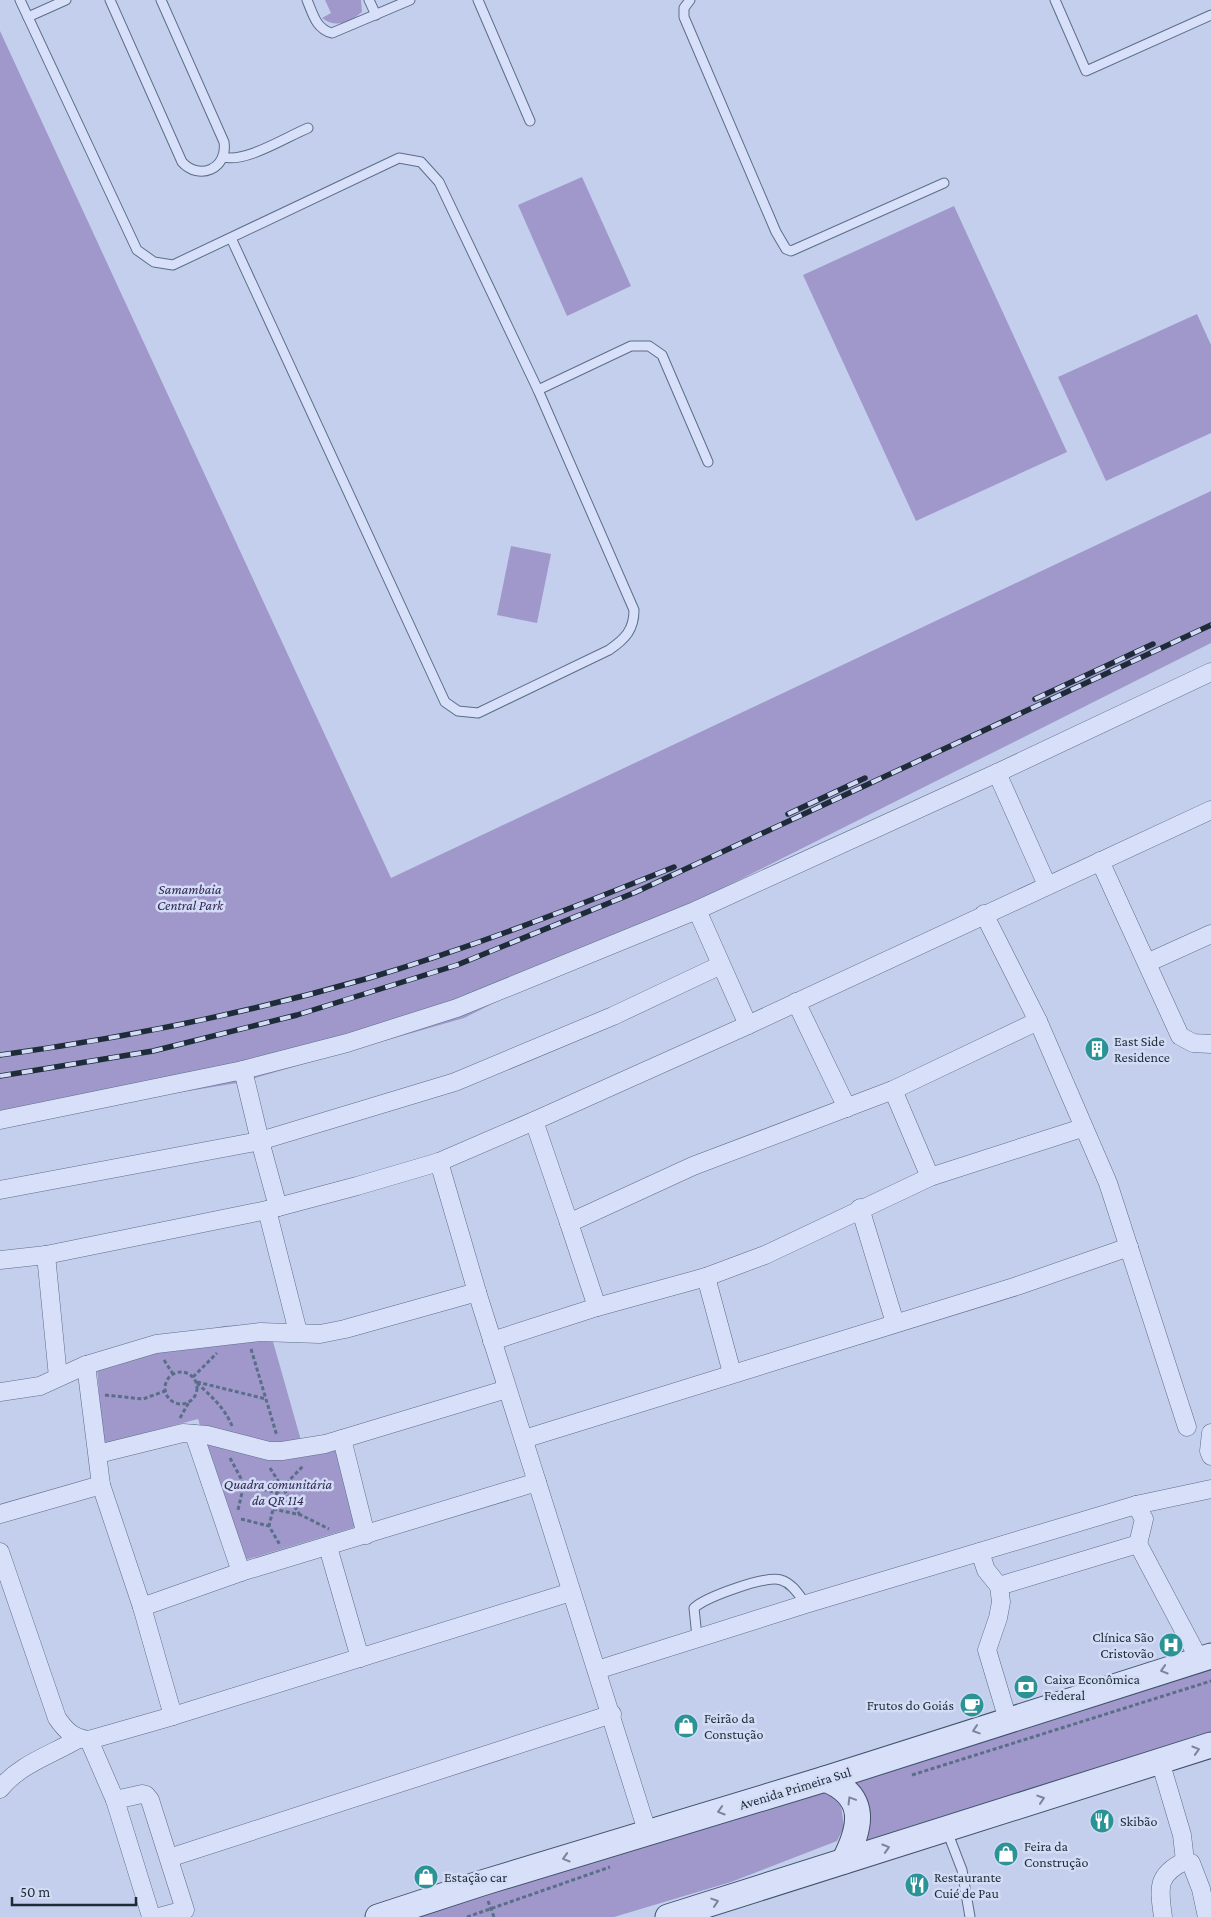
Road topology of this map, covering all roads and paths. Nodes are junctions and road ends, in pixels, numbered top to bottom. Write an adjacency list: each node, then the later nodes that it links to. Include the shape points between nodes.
1 (20, 0): 13 (lane)
2 (66, 0): 13 (lane)
3 (110, 0): 16 (lane, via 182,162 200,172 214,168)
4 (161, 0): 16 (lane, via 224,142)
5 (307, 0): 12 (lane, via 318,24 327,32 338,32)
6 (369, 0): 12 (lane)
7 (410, 0): 12 (lane)
8 (478, 0): 14 (lane)
9 (690, 0): 17 (lane, via 684,8 684,17 786,249 791,251)
10 (1055, 0): 11 (lane, via 1086,70)
11 (1211, 15)
12 (376, 16)
13 (28, 17): 18 (lane, via 138,250 154,262 173,265)
14 (530, 121)
15 (308, 128): 16 (lane, via 246,156)
16 (224, 157)
17 (944, 183)
18 (231, 238): 19 (lane, via 399,158 421,162 439,182); 19 (lane, via 445,702 458,711 478,713 609,650 624,640 634,624 634,610)
19 (538, 390): 20 (lane, via 631,346 649,346 662,355)
20 (708, 462)
21 (1211, 672): 22 (street)
22 (997, 773): 25 (street); 26 (street)
23 (1211, 810): 24 (street)
24 (1100, 861): 25 (street); 29 (street)
25 (1046, 885): 27 (street)
26 (697, 910): 30 (street); 35 (street, via 457,1008 347,1043)
27 (984, 914): 31 (street); 32 (street)
28 (1211, 934): 29 (street)
29 (1146, 963): 34 (street, via 1180,1036 1194,1043)
30 (721, 965): 33 (street); 41 (street, via 613,1016 455,1082)
31 (796, 1002): 33 (street); 37 (street)
32 (1038, 1021): 36 (street); 40 (street)
33 (748, 1025): 39 (street)
34 (1211, 1044)
35 (243, 1070): 38 (street); 41 (street)
36 (893, 1090): 37 (street); 43 (street)
37 (847, 1108): 47 (street, via 693,1166)
38 (0, 1120)
39 (534, 1121): 42 (street); 47 (street)
40 (1082, 1128): 43 (street); 48 (street, via 1108,1183)
41 (260, 1141): 44 (street); 45 (street)
42 (438, 1162): 45 (street); 52 (street)
43 (930, 1177): 46 (street)
44 (0, 1190)
45 (272, 1208): 49 (street); 55 (street)
46 (860, 1208): 51 (street, via 765,1255); 54 (street)
47 (569, 1223): 53 (street)
48 (1129, 1247): 54 (street); 69 (street)
49 (46, 1255): 50 (street); 61 (street)
50 (0, 1260)
51 (706, 1277): 53 (street); 60 (street)
52 (476, 1292): 55 (street, via 345,1329 320,1334); 56 (street)
53 (597, 1307): 56 (street)
54 (895, 1323): 60 (street)
55 (298, 1332): 59 (street, via 221,1335 156,1344)
56 (492, 1341): 64 (street)
57 (249, 1342): 68 (path)
58 (219, 1350): 62 (path)
59 (86, 1365): 61 (street); 67 (street)
60 (732, 1373): 74 (street)
61 (58, 1377): 66 (street, via 40,1386)
62 (193, 1377): 63 (path); 65 (path, via 184,1372 173,1374 166,1382)
63 (196, 1382): 65 (path, via 197,1393 185,1404 175,1403); 68 (path); 76 (path, via 228,1416)
64 (507, 1389): 73 (street); 74 (street)
65 (165, 1391): 67 (path, via 143,1399)
66 (0, 1392)
67 (90, 1394): 78 (street)
68 (266, 1399): 77 (path)
69 (1187, 1427)
70 (1211, 1433): 79 (street)
71 (194, 1434): 72 (street); 78 (street, via 169,1435); 96 (street)
72 (218, 1438): 76 (street); 81 (path)
73 (342, 1439): 75 (street); 90 (street)
74 (524, 1439): 80 (street)
75 (325, 1444): 77 (street); 83 (path)
76 (247, 1447): 77 (street); 83 (path)
77 (282, 1451)
78 (98, 1454): 82 (street)
79 (1211, 1456)
80 (538, 1482): 90 (street); 98 (street)
81 (244, 1484): 85 (path); 89 (path, via 236,1518)
82 (101, 1485): 88 (street); 100 (street)
83 (283, 1486): 85 (path); 87 (path, via 300,1516)
84 (1211, 1490): 86 (street)
85 (277, 1493): 87 (path)
86 (1136, 1505): 91 (street, via 1144,1519); 94 (street)
87 (273, 1509): 89 (path)
88 (0, 1514)
89 (269, 1526): 95 (path)
90 (366, 1535): 92 (street)
91 (1138, 1544): 97 (street); 103 (street)
92 (328, 1547): 95 (street); 102 (street)
93 (0, 1552): 108 (street, via 57,1718 65,1730)
94 (980, 1552): 97 (street, via 986,1570); 99 (street)
95 (288, 1558): 96 (street)
96 (241, 1572): 100 (street)
97 (999, 1586): 107 (street, via 1001,1602 987,1650)
98 (571, 1592): 102 (street); 104 (street)
99 (806, 1604): 101 (street); 101 (lane, via 787,1582 778,1579 732,1589 694,1608)
100 (142, 1606): 106 (street)
101 (697, 1637): 104 (street)
102 (360, 1658): 106 (street)
103 (1205, 1658): 107 (main road, Avenida Primeira Sul, one-way to 107)
104 (597, 1670): 105 (street)
105 (612, 1714): 115 (street); 116 (street)
106 (173, 1716): 108 (street)
107 (1008, 1720): 111 (main road, Avenida Primeira Sul, one-way to 111)
108 (83, 1739): 112 (street, via 22,1768); 113 (street)
109 (1211, 1745): 110 (main road, one-way to 109)
110 (1160, 1761): 114 (main road, one-way to 110); 118 (street, via 1182,1835)
111 (825, 1779): 115 (main road, Avenida Primeira Sul, one-way to 115); 117 (main road, one-way to 111, via 856,1838 858,1815 849,1794)
112 (0, 1789)
113 (114, 1800): 116 (street, via 146,1795); 121 (street, via 150,1914)
114 (946, 1829): 117 (main road, one-way to 114); 123 (lane, via 962,1870)
115 (648, 1834): 122 (main road, Avenida Primeira Sul, one-way to 122)
116 (169, 1858): 119 (street)
117 (844, 1861): 120 (main road, one-way to 117)
118 (1184, 1861): 124 (street, via 1164,1874); 125 (street, via 1191,1863)
119 (187, 1913): 121 (street)
120 (672, 1916)
121 (157, 1917)
122 (378, 1917)
123 (970, 1917)
124 (1163, 1917)
125 (1207, 1917)

